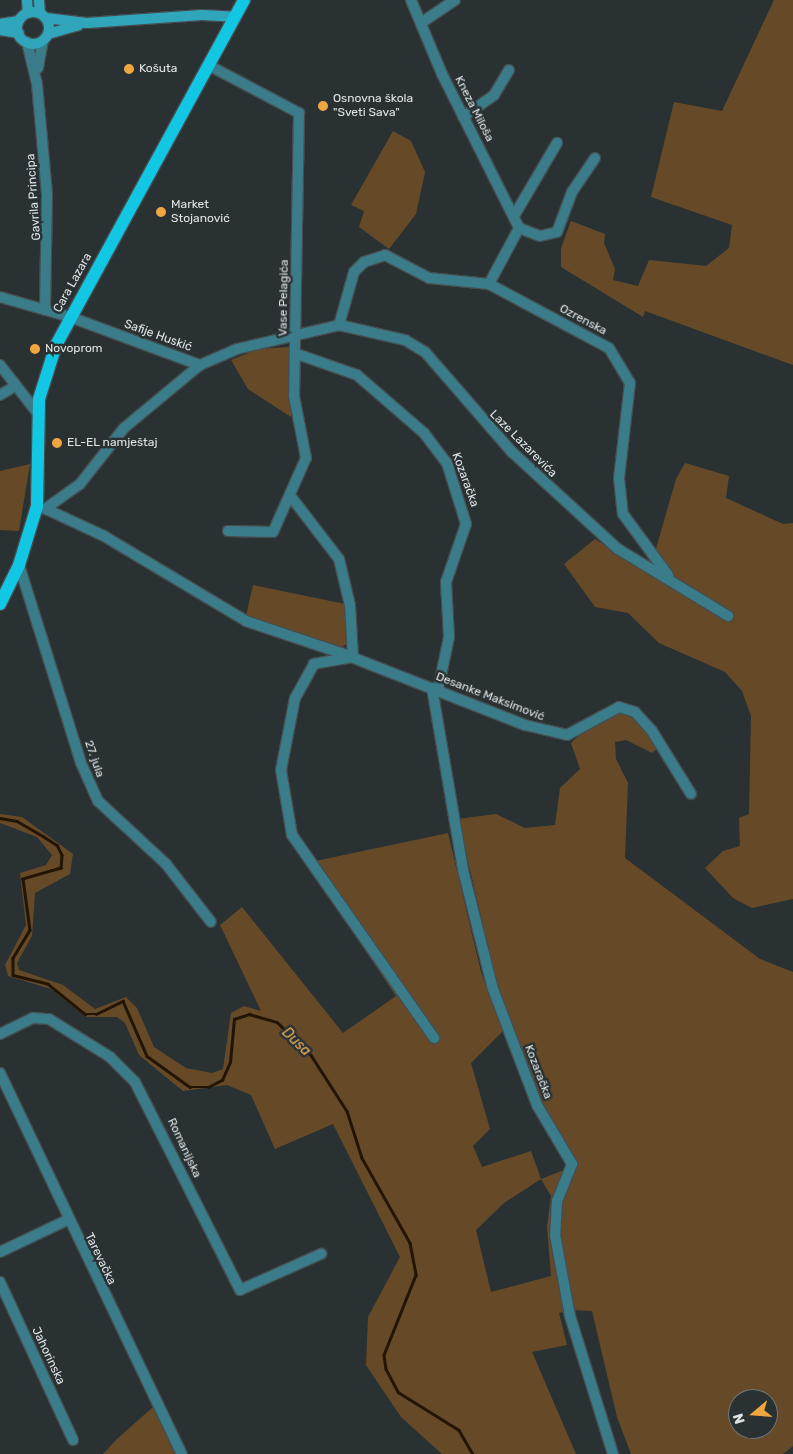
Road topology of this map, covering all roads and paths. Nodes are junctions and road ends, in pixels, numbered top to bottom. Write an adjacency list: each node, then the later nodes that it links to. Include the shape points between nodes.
1 (27, 0): 6 (street)
2 (39, 0): 7 (street)
3 (244, 0): 8 (main road, Cara Lazara)
4 (411, 0): 11 (street, Kneza Miloša)
5 (456, 0): 11 (street)
6 (28, 13): 7 (street); 9 (street)
7 (43, 16): 10 (street); 15 (street)
8 (235, 17): 10 (street, via 202,15); 17 (main road, Cara Lazara)
9 (19, 21): 12 (street); 14 (street)
10 (87, 23): 15 (street)
11 (421, 23): 20 (street, Kneza Miloša)
12 (0, 24)
13 (0, 30): 14 (street)
14 (19, 34): 16 (street)
15 (45, 37): 16 (street); 19 (street, Gavrila Principa)
16 (27, 42): 19 (street, Gavrila Principa)
17 (208, 66): 28 (main road, Cara Lazara); 30 (street, Vase Pelagića, via 299,112)
18 (509, 70): 20 (street, via 494,96)
19 (37, 84): 27 (street, Gavrila Principa, via 49,253)
20 (463, 117): 23 (street, Kneza Miloša)
21 (557, 143): 23 (street)
22 (595, 158): 24 (street, via 572,192 557,232 540,236)
23 (514, 216): 24 (street, Kneza Miloša)
24 (519, 228): 25 (street)
25 (489, 284): 29 (street, Ozrenska, via 428,278 394,257 375,257 364,262 348,282); 41 (street, Ozrenska, via 601,343 620,359 630,394 619,478 623,514 642,545)
26 (0, 297): 27 (street, Safije Huskić)
27 (45, 310): 28 (street, Safije Huskić)
28 (70, 317): 33 (street, Safije Huskić); 36 (main road, Cara Lazara, via 44,378)
29 (339, 325): 30 (street, Laze Lazarevića); 41 (street, Laze Lazarevića, via 405,340 425,352 486,428 551,490 618,549)
30 (295, 334): 31 (street, Vase Pelagića); 33 (street, Safije Huskić, via 237,349)
31 (296, 354): 37 (street, Vase Pelagića, via 295,411 306,458); 45 (street, Kozaračka, via 357,375 424,433 448,463 466,524 446,582 450,637)
32 (0, 365): 34 (street)
33 (200, 365): 38 (street, via 124,428 80,484)
34 (14, 387): 35 (street); 36 (street)
35 (0, 395)
36 (39, 415): 38 (main road, Cara Lazara)
37 (292, 498): 39 (street, Vase Pelagića, via 272,532); 44 (street, via 339,560 350,606)
38 (42, 508): 40 (main road, Cara Lazara); 44 (street, Desanke Maksimović, via 104,536 246,622)
39 (228, 532)
40 (18, 565): 42 (main road, Cara Lazara); 47 (street, 27. jula, via 81,763 98,801 166,864)
41 (679, 586): 43 (street, Laze Lazarevića)
42 (0, 604)
43 (728, 616)
44 (353, 657): 45 (street, Desanke Maksimović); 49 (street, Desanke Maksimović, via 325,659 306,673 295,698 281,770 285,804 298,848)
45 (435, 689): 46 (street, Desanke Maksimović, via 554,735 567,735 619,707 635,712 652,731); 57 (street, Kozaračka, via 463,870 491,980 537,1105 572,1164 557,1201 555,1235 570,1316)
46 (691, 794)
47 (211, 922)
48 (0, 1034): 53 (street, Romanijska, via 33,1018 49,1019 110,1057 135,1082 240,1290)
49 (434, 1038)
50 (0, 1074): 51 (street, Tarevačka)
51 (67, 1220): 52 (street); 56 (street, Tarevačka)
52 (0, 1252)
53 (321, 1254)
54 (0, 1282): 55 (street, Jahorinska)
55 (73, 1440)
56 (182, 1454)
57 (613, 1454)

